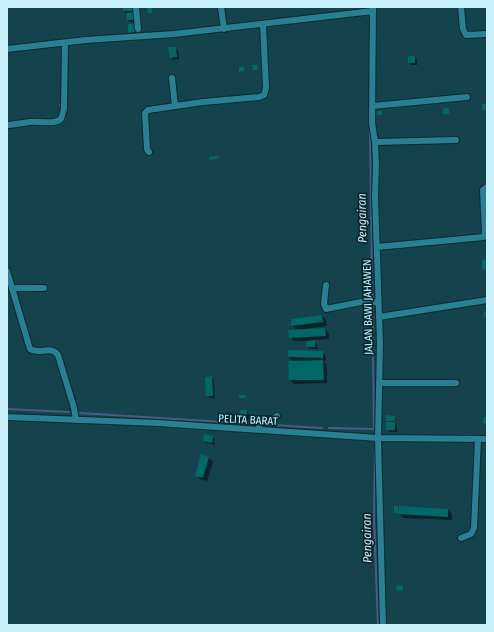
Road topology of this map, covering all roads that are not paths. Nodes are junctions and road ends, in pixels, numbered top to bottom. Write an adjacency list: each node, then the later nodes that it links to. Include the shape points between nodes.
1 (136, 7): 6 (street)
2 (221, 7): 7 (street)
3 (461, 7): 8 (street, via 466,35)
4 (373, 9): 5 (street); 14 (street, JALAN BAWI JAHAWEN)
5 (263, 24): 7 (street); 13 (street, via 266,88 264,95)
6 (138, 29)
7 (224, 29): 9 (street)
8 (487, 34)
9 (65, 43): 10 (street); 15 (street, via 64,109 61,119)
10 (7, 49)
11 (172, 78): 13 (street)
12 (466, 97): 14 (street)
13 (175, 106): 18 (street, via 148,110 145,113 146,149)
14 (373, 106): 17 (street, JALAN BAWI JAHAWEN)
15 (9, 125)
16 (456, 140): 17 (street)
17 (375, 142): 20 (street, JALAN BAWI JAHAWEN)
18 (149, 152)
19 (487, 187): 20 (street, via 483,189 483,237)
20 (377, 247): 26 (street, JALAN BAWI JAHAWEN)
21 (7, 271): 24 (street)
22 (326, 285): 26 (street, via 326,309 361,302)
23 (44, 288): 24 (street)
24 (12, 289): 32 (street, via 30,350 51,350 58,355)
25 (487, 300): 27 (street)
26 (378, 302): 27 (street, JALAN BAWI JAHAWEN)
27 (379, 317): 29 (street, JALAN BAWI JAHAWEN)
28 (456, 382): 29 (street)
29 (379, 383): 34 (street, JALAN BAWI JAHAWEN)
30 (277, 416): 33 (street, via 273,419 260,420)
31 (7, 417): 32 (street, PELITA BARAT)
32 (76, 420): 33 (street, PELITA BARAT)
33 (259, 430): 34 (street, PELITA BARAT)
34 (378, 438): 35 (street, PELITA BARAT); 38 (street, JALAN BAWI JAHAWEN)
35 (478, 439): 36 (street, PELITA BARAT); 37 (street, via 474,528 471,534)
36 (487, 439)
37 (461, 538)
38 (383, 625)

